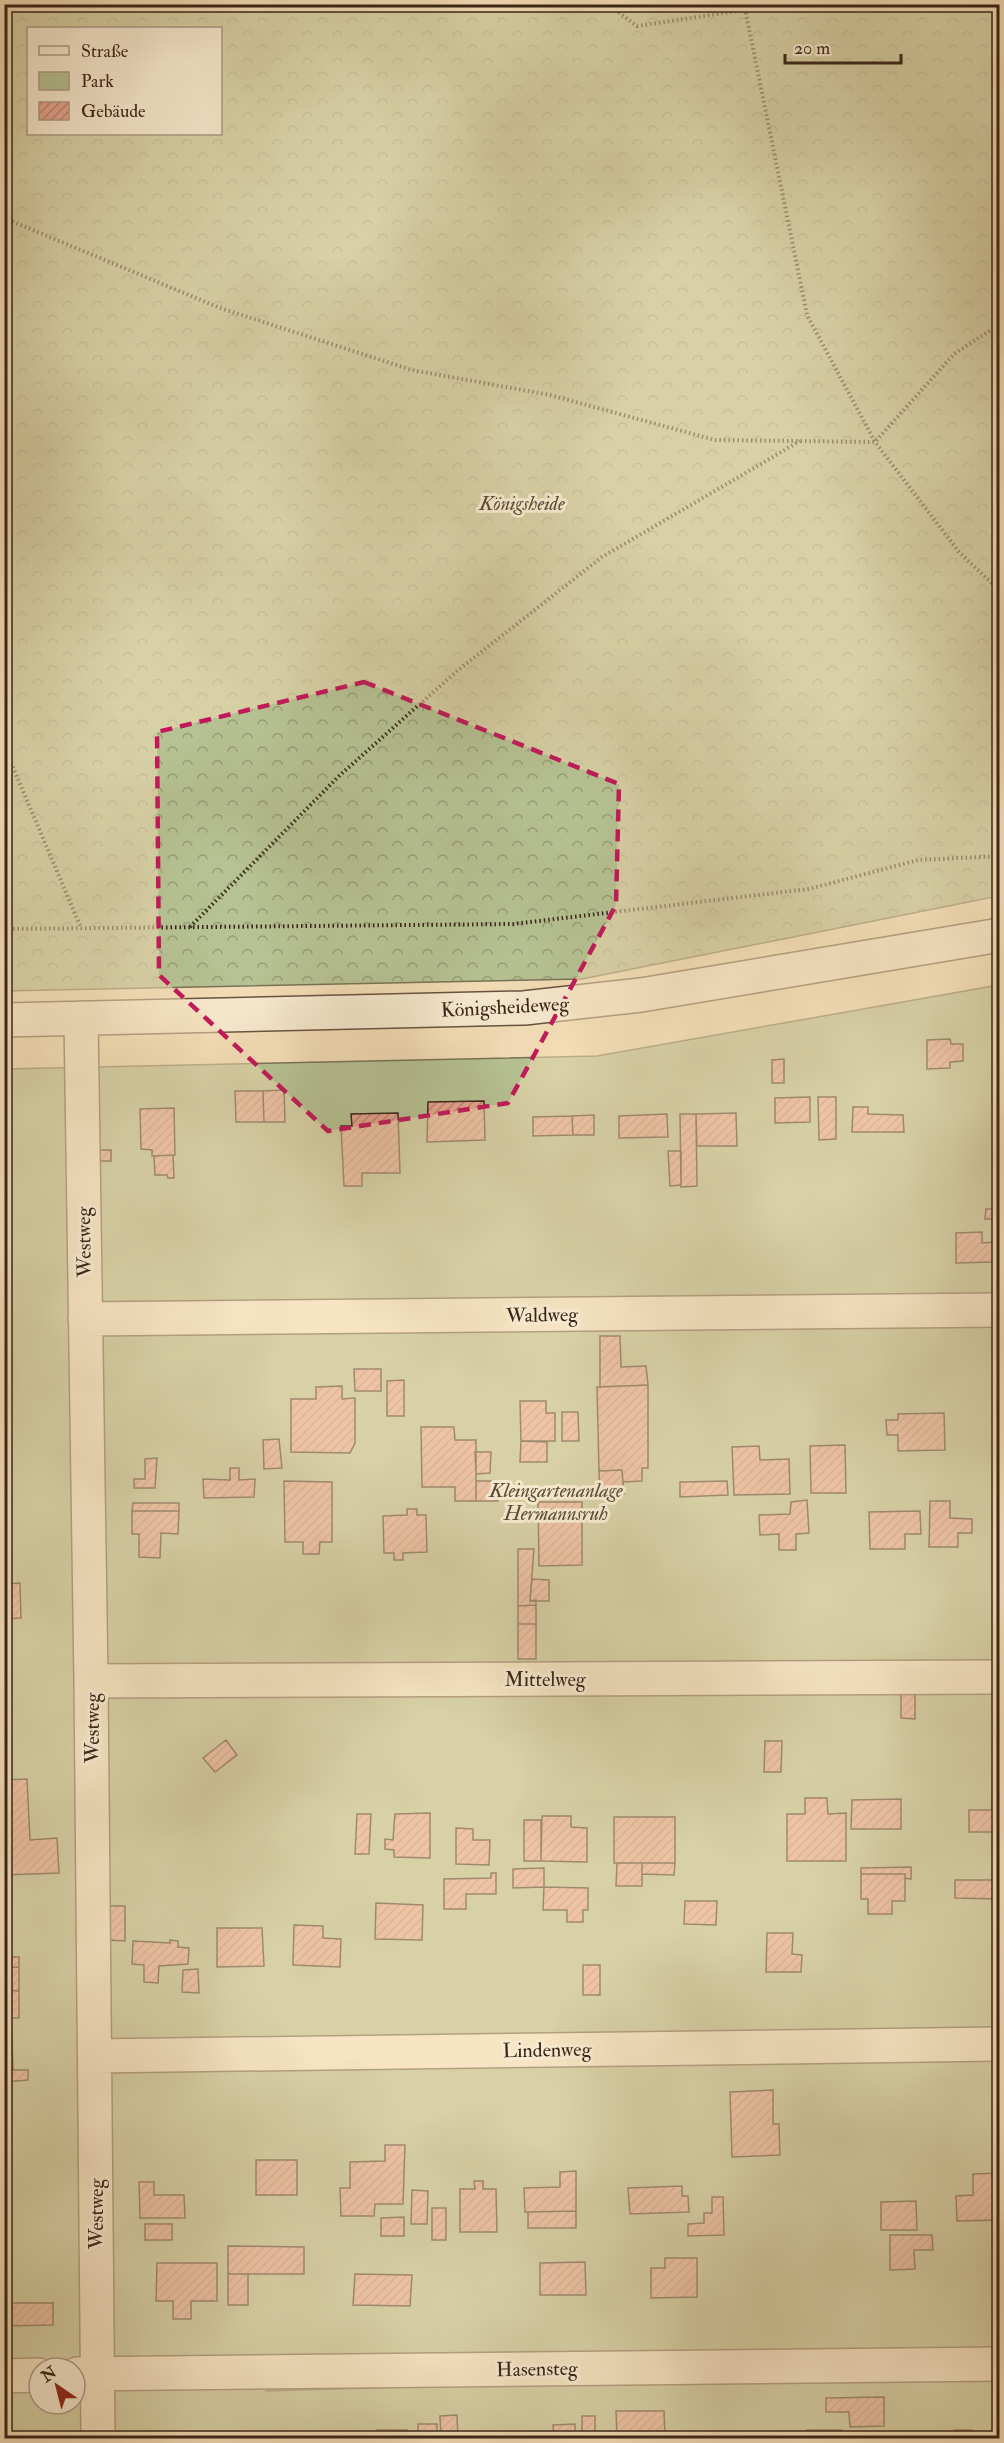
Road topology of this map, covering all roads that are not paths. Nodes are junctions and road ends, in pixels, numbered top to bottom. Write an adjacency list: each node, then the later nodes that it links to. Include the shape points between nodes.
1 (999, 934): 2 (street, Königsheideweg, via 641,995 524,1008)
2 (81, 1018): 3 (street, Königsheideweg); 5 (street, Westweg)
3 (4, 1020)
4 (999, 1310): 5 (street, Waldweg)
5 (85, 1319): 7 (street, Westweg)
6 (999, 1677): 7 (street, Mittelweg)
7 (92, 1681): 9 (street, Westweg)
8 (999, 2044): 9 (street, Lindenweg)
9 (95, 2056): 10 (street, Westweg)
10 (87, 2356)
11 (999, 2364): 12 (street, Hasensteg)
12 (87, 2374)
13 (27, 2375): 14 (street)
14 (4, 2376)
15 (87, 2379): 16 (street, Westweg)
16 (98, 2439)

